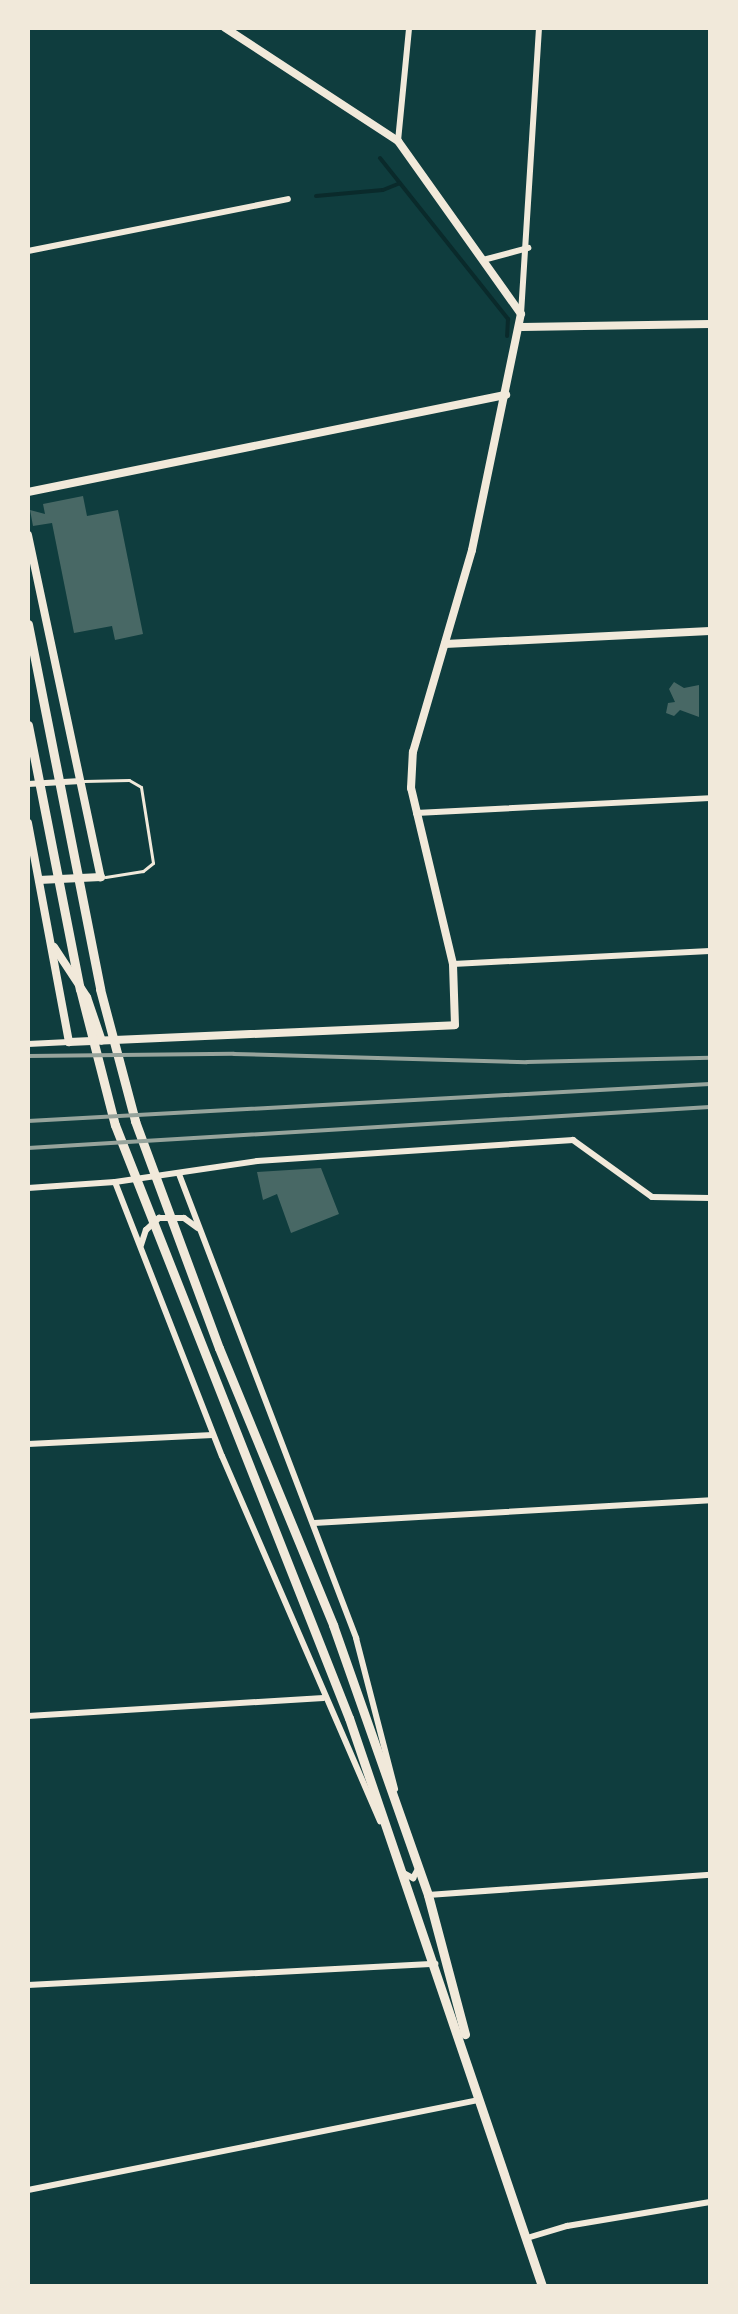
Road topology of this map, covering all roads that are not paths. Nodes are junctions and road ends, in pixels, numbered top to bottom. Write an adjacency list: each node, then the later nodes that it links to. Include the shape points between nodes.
1 (225, 28): 4 (street)
2 (409, 28): 4 (street)
3 (539, 28): 6 (street)
4 (398, 141): 8 (street)
5 (288, 199): 7 (street)
6 (528, 248): 8 (street); 9 (street)
7 (28, 251)
8 (483, 260): 9 (street)
9 (521, 314): 11 (street)
10 (710, 324): 11 (street)
11 (522, 327): 12 (street)
12 (506, 395): 13 (street); 17 (street)
13 (28, 492)
14 (28, 535): 19 (street)
15 (28, 624): 44 (main road, via 118,1066 219,1348 333,1625)
16 (710, 631): 17 (street)
17 (445, 644): 22 (street, via 413,752)
18 (28, 725): 45 (main road, via 99,1070 141,1196 327,1660)
19 (81, 781): 20 (street); 24 (street); 24 (lane, via 129,780 141,787 153,863 143,871)
20 (28, 784)
21 (710, 798): 22 (street)
22 (416, 813): 28 (street)
23 (28, 823): 25 (street)
24 (101, 877): 25 (street)
25 (39, 880): 26 (street)
26 (50, 939): 29 (street, via 87,997); 30 (street)
27 (710, 951): 28 (street)
28 (453, 964): 29 (street, via 455,1025)
29 (102, 1041): 30 (street)
30 (69, 1042): 31 (street)
31 (28, 1044)
32 (179, 1174): 33 (street); 35 (street, via 257,1161 573,1140 652,1197); 36 (street)
33 (115, 1182): 34 (street); 37 (street)
34 (28, 1188)
35 (710, 1198)
36 (201, 1231): 37 (street, via 184,1218 159,1218 146,1230); 41 (street)
37 (143, 1254): 38 (street)
38 (213, 1435): 39 (street); 42 (street)
39 (28, 1444)
40 (710, 1500): 41 (street)
41 (314, 1523): 44 (street, via 375,1702)
42 (323, 1698): 43 (street); 45 (street)
43 (28, 1716)
44 (403, 1824): 46 (main road)
45 (394, 1851): 47 (main road)
46 (418, 1867): 47 (street, via 413,1878); 49 (main road)
47 (402, 1872): 50 (main road)
48 (710, 1875): 49 (street)
49 (428, 1895): 52 (main road, via 456,1989)
50 (435, 1964): 51 (street); 52 (main road)
51 (28, 1985)
52 (471, 2068): 53 (main road)
53 (481, 2100): 54 (street); 56 (main road)
54 (28, 2190)
55 (710, 2202): 56 (street, via 567,2226)
56 (527, 2238): 57 (main road)
57 (542, 2286)

